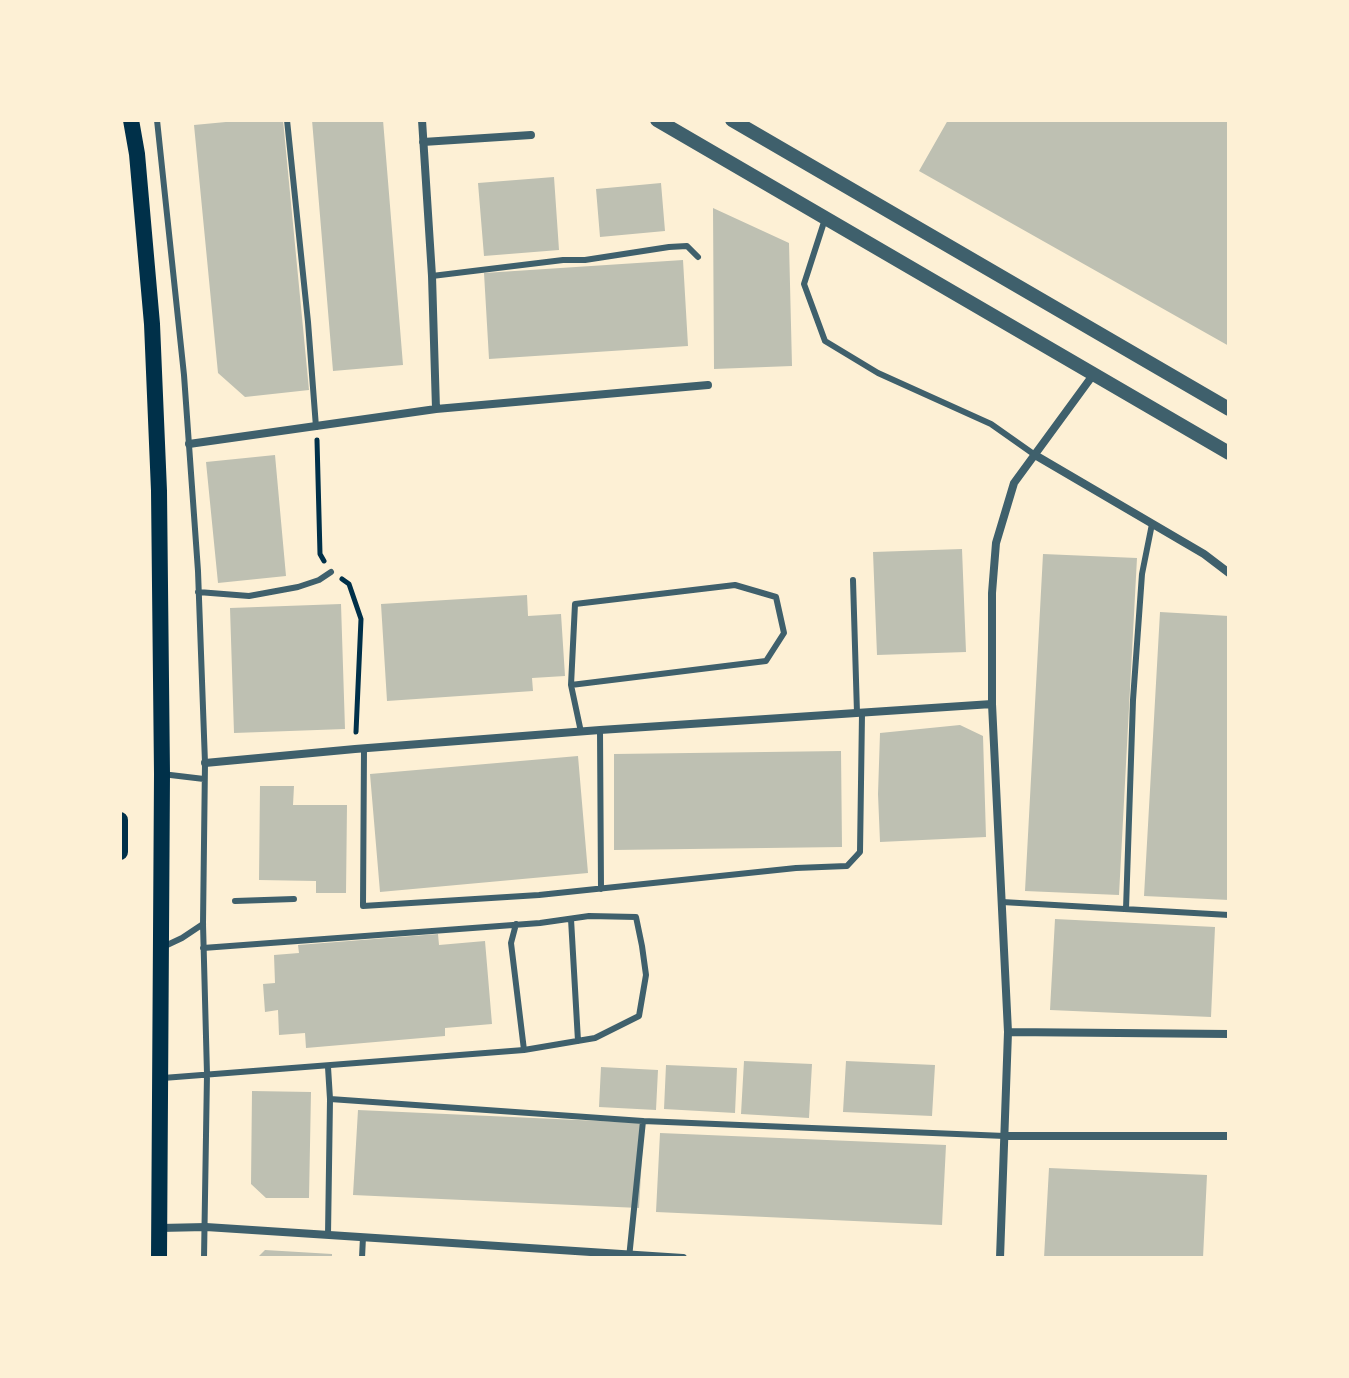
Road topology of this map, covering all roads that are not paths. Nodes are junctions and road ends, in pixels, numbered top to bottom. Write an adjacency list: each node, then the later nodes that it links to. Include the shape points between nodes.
1 (131, 120): 32 (main road, via 152,324)
2 (157, 120): 17 (lane)
3 (287, 120): 16 (lane)
4 (422, 120): 8 (street)
5 (657, 120): 9 (street)
6 (732, 120): 15 (street)
7 (531, 135): 8 (street)
8 (423, 142): 11 (street)
9 (826, 217): 12 (street); 19 (lane, via 804,284 825,341 878,373 991,424)
10 (698, 257): 11 (lane, via 687,246 669,247)
11 (432, 276): 14 (street)
12 (1093, 375): 18 (street); 19 (street)
13 (708, 385): 14 (street)
14 (436, 409): 16 (street)
15 (1229, 409)
16 (316, 427): 17 (street)
17 (189, 444): 24 (lane)
18 (1229, 453)
19 (1035, 455): 20 (street); 26 (street, via 1014,483 996,543)
20 (1152, 524): 22 (street); 40 (lane, via 1142,574 1134,685)
21 (331, 572): 24 (lane, via 298,587 249,596)
22 (1229, 573)
23 (853, 580): 27 (lane)
24 (198, 592): 31 (lane)
25 (571, 685): 25 (lane, via 766,661 784,633 776,597 735,585 575,604); 29 (lane)
26 (992, 704): 27 (street); 39 (street)
27 (859, 714): 28 (street); 36 (lane, via 860,852 847,866)
28 (600, 730): 29 (street); 36 (lane)
29 (581, 732): 30 (street)
30 (364, 749): 31 (street); 36 (lane, via 363,906)
31 (205, 763): 33 (lane)
32 (162, 774): 33 (lane); 46 (main road)
33 (204, 779): 43 (lane)
34 (120, 824): 35 (main road)
35 (120, 852)
36 (601, 889)
37 (294, 899): 38 (lane)
38 (235, 901)
39 (1002, 902): 40 (lane); 47 (street)
40 (1126, 909): 41 (lane)
41 (1229, 915)
42 (571, 919): 44 (lane); 49 (lane); 49 (lane, via 636,917 646,975 639,1016)
43 (203, 924): 45 (lane); 46 (lane)
44 (516, 924): 45 (lane); 50 (lane, via 511,943)
45 (203, 948): 52 (lane)
46 (160, 949): 53 (main road)
47 (1008, 1032): 48 (street); 56 (street)
48 (1229, 1034)
49 (578, 1041): 50 (lane)
50 (524, 1050): 51 (lane)
51 (328, 1067): 52 (lane); 54 (lane)
52 (207, 1074): 53 (lane); 58 (lane)
53 (159, 1079): 59 (main road)
54 (330, 1099): 55 (lane); 60 (lane)
55 (643, 1121): 56 (lane); 63 (lane)
56 (1005, 1136): 57 (street); 69 (street)
57 (1229, 1136)
58 (206, 1227): 59 (street); 60 (street); 65 (lane)
59 (160, 1228): 64 (main road)
60 (328, 1235): 61 (street)
61 (363, 1237): 62 (street); 66 (lane)
62 (503, 1246): 63 (street); 67 (street)
63 (629, 1256): 68 (street)
64 (159, 1258)
65 (204, 1258)
66 (362, 1258)
67 (503, 1258)
68 (683, 1258)
69 (1000, 1258)

